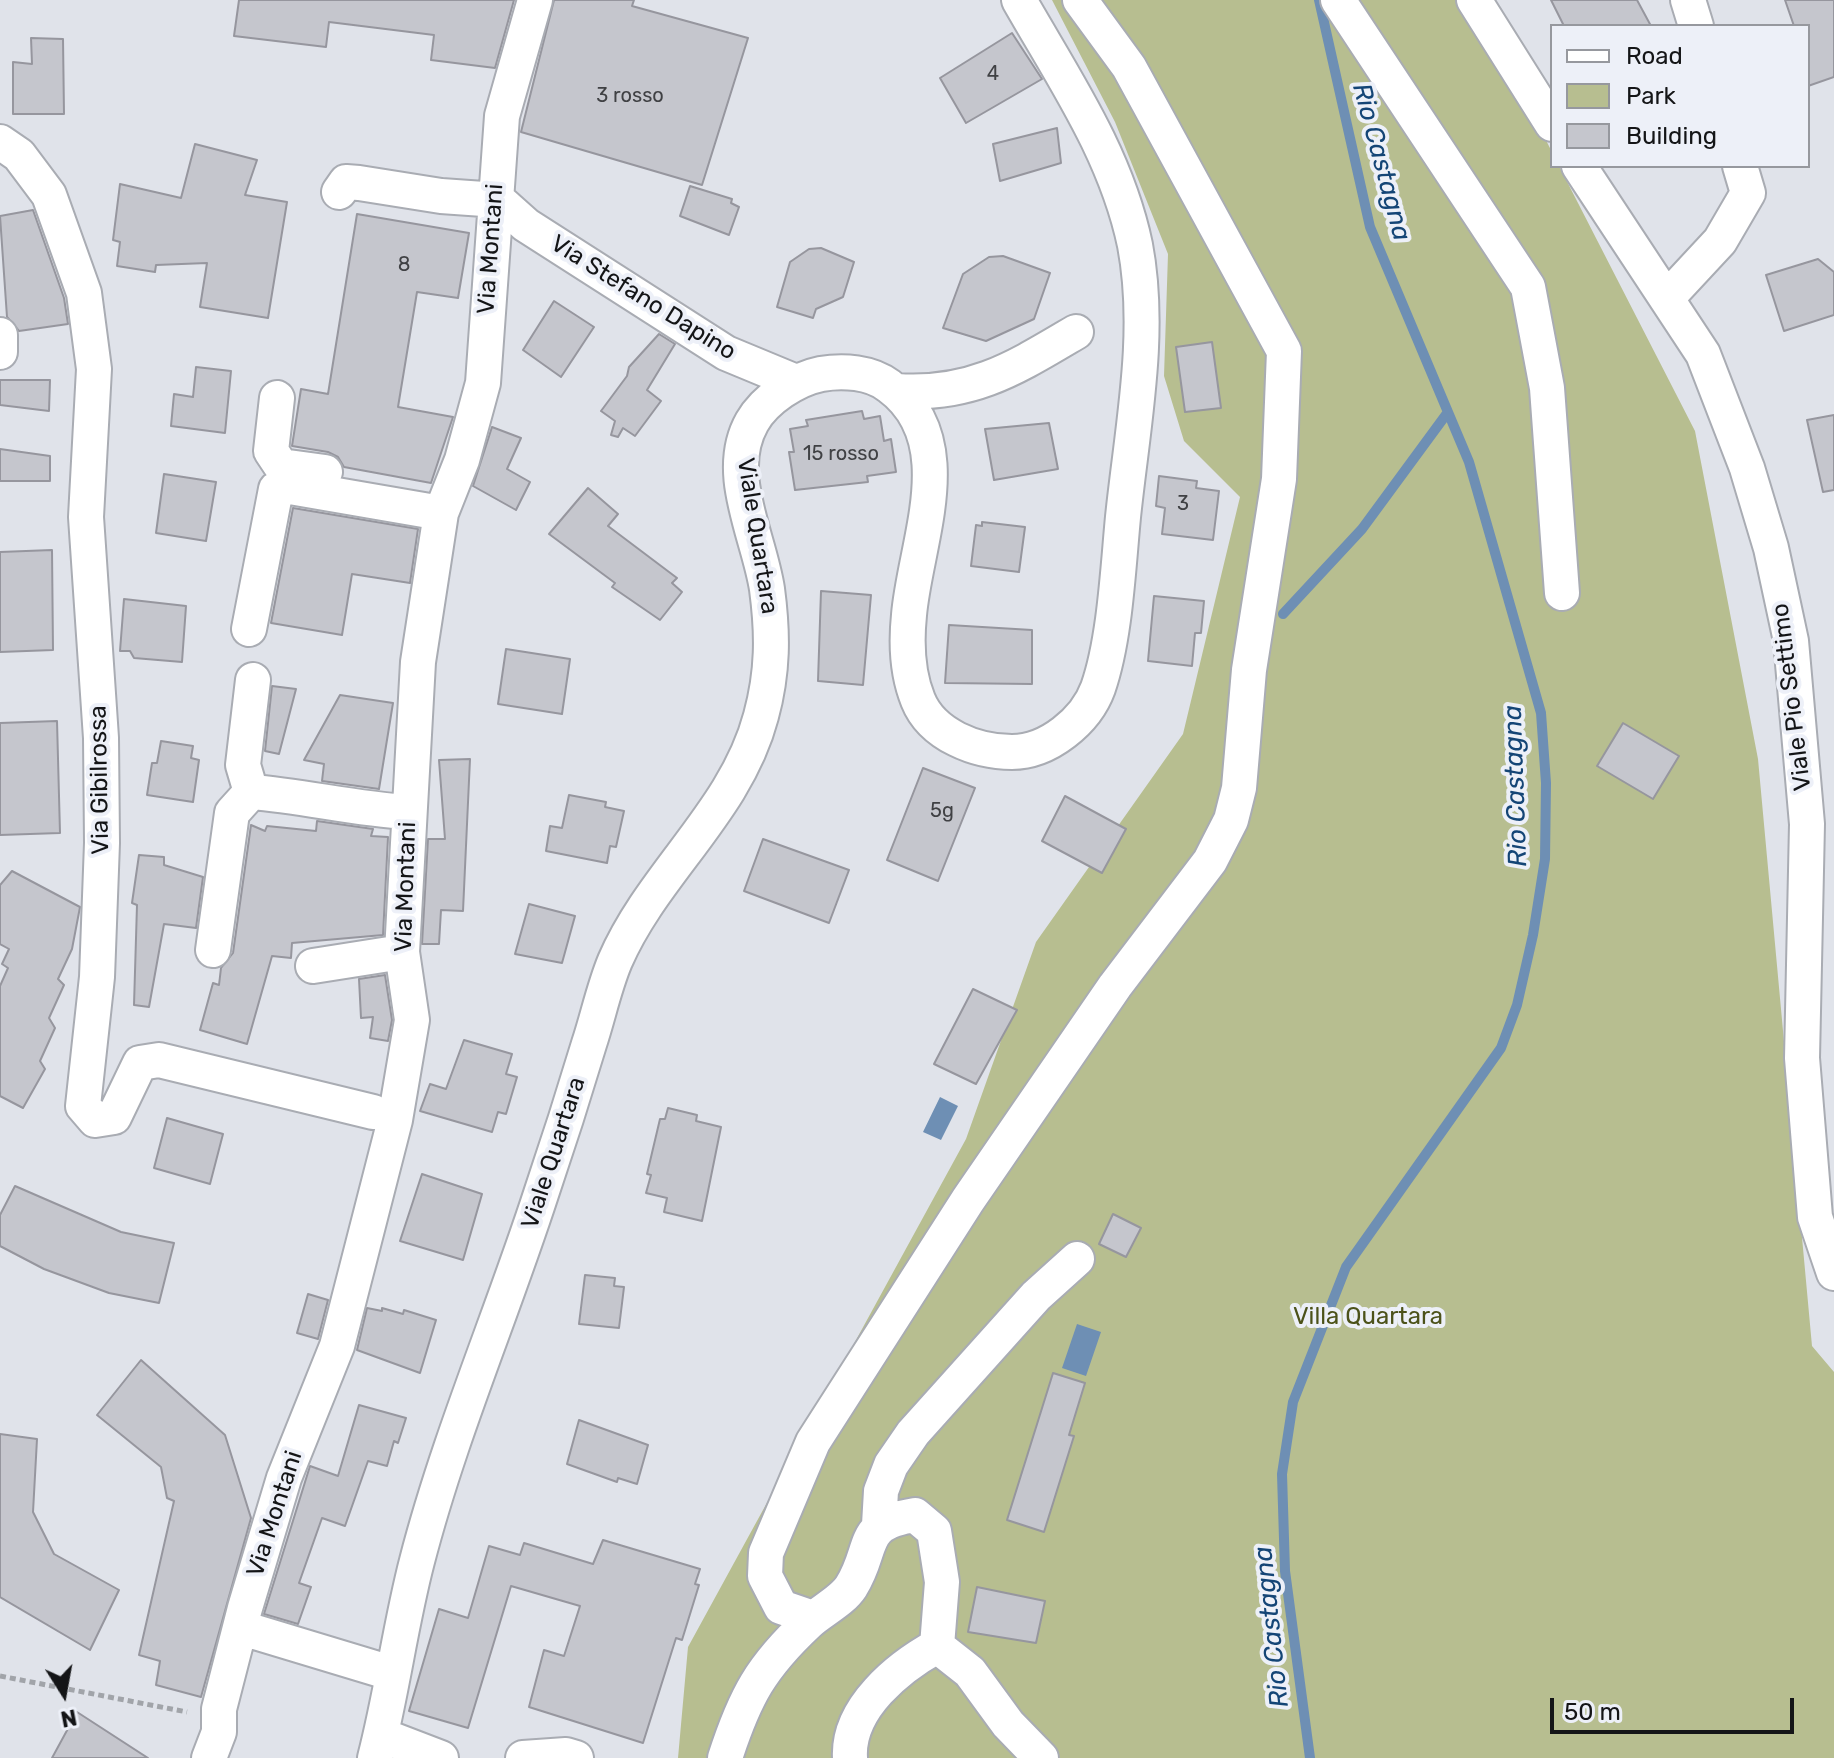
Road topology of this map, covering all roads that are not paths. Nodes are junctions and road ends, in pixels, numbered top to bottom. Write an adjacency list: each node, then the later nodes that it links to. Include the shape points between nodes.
1 (535, 0): 13 (street, Via Montani, via 502,116)
2 (1019, 0): 19 (street, via 1088,114 1117,183 1135,246 1141,303 1114,605 1097,693 1064,735 1027,752 991,752 953,739 921,710 908,672 909,612 924,542 931,470 918,418)
3 (1080, 0): 34 (street, via 1129,67 1284,351 1279,479 1249,670 1239,788 1231,820 1210,861 1115,986 968,1200 813,1442 774,1528 765,1576 781,1607)
4 (1338, 0): 22 (street, via 1528,287 1547,388)
5 (1474, 0): 8 (street)
6 (1688, 0): 7 (street)
7 (1695, 24)
8 (1550, 121)
9 (0, 142): 30 (street, Via Gibilrossa, via 19,155 49,195 84,293 94,369 86,517 101,738 102,843 97,977 83,1106 95,1120 114,1117 140,1063 159,1060)
10 (1580, 168): 14 (street, Viale Pio Settimo)
11 (1741, 168): 14 (street, via 1748,193 1720,241)
12 (339, 192): 13 (street, via 346,182)
13 (498, 200): 18 (street, Via Stefano Dapino, via 564,250 726,353); 21 (street, Via Montani, via 483,383)
14 (1667, 298): 32 (street, Viale Pio Settimo, via 1703,354 1747,468 1791,641 1807,824 1802,1058 1815,1217)
15 (1076, 332): 19 (street, via 998,378 952,390)
16 (0, 335): 17 (street)
17 (0, 352)
18 (796, 382): 19 (street, Viale Quartara, via 828,372 873,375); 37 (street, Viale Quartara, via 754,416 740,455 750,524 766,580 774,656 760,723 725,798 651,895 614,963 418,1557)
19 (897, 391)
20 (277, 398): 21 (street, via 271,451 281,466)
21 (445, 504): 23 (street, via 276,489); 26 (street, Via Montani, via 418,662)
22 (1562, 593)
23 (249, 629)
24 (253, 680): 25 (street, via 243,765)
25 (251, 792): 26 (street, via 302,796 358,810); 27 (street, via 232,813)
26 (408, 812): 28 (street, Via Montani)
27 (213, 950)
28 (402, 952): 29 (street); 35 (street, Via Montani, via 412,1020 395,1120 337,1346 284,1478)
29 (313, 966)
30 (373, 1112)
31 (1077, 1259): 33 (street, via 1036,1296 913,1433 881,1491)
32 (1834, 1273)
33 (879, 1525): 34 (street, via 850,1589); 36 (street, via 915,1515 934,1531 942,1582)
34 (813, 1618): 43 (street, via 765,1667 749,1693)
35 (242, 1628): 37 (street); 39 (street, Via Montani)
36 (937, 1646): 44 (street, via 886,1681 853,1734); 45 (street, via 970,1672)
37 (391, 1673): 38 (street, Viale Quartara)
38 (378, 1747): 40 (street)
39 (209, 1758)
40 (441, 1758)
41 (523, 1758): 42 (street)
42 (576, 1758)
43 (725, 1758)
44 (850, 1758)
45 (1041, 1758)

